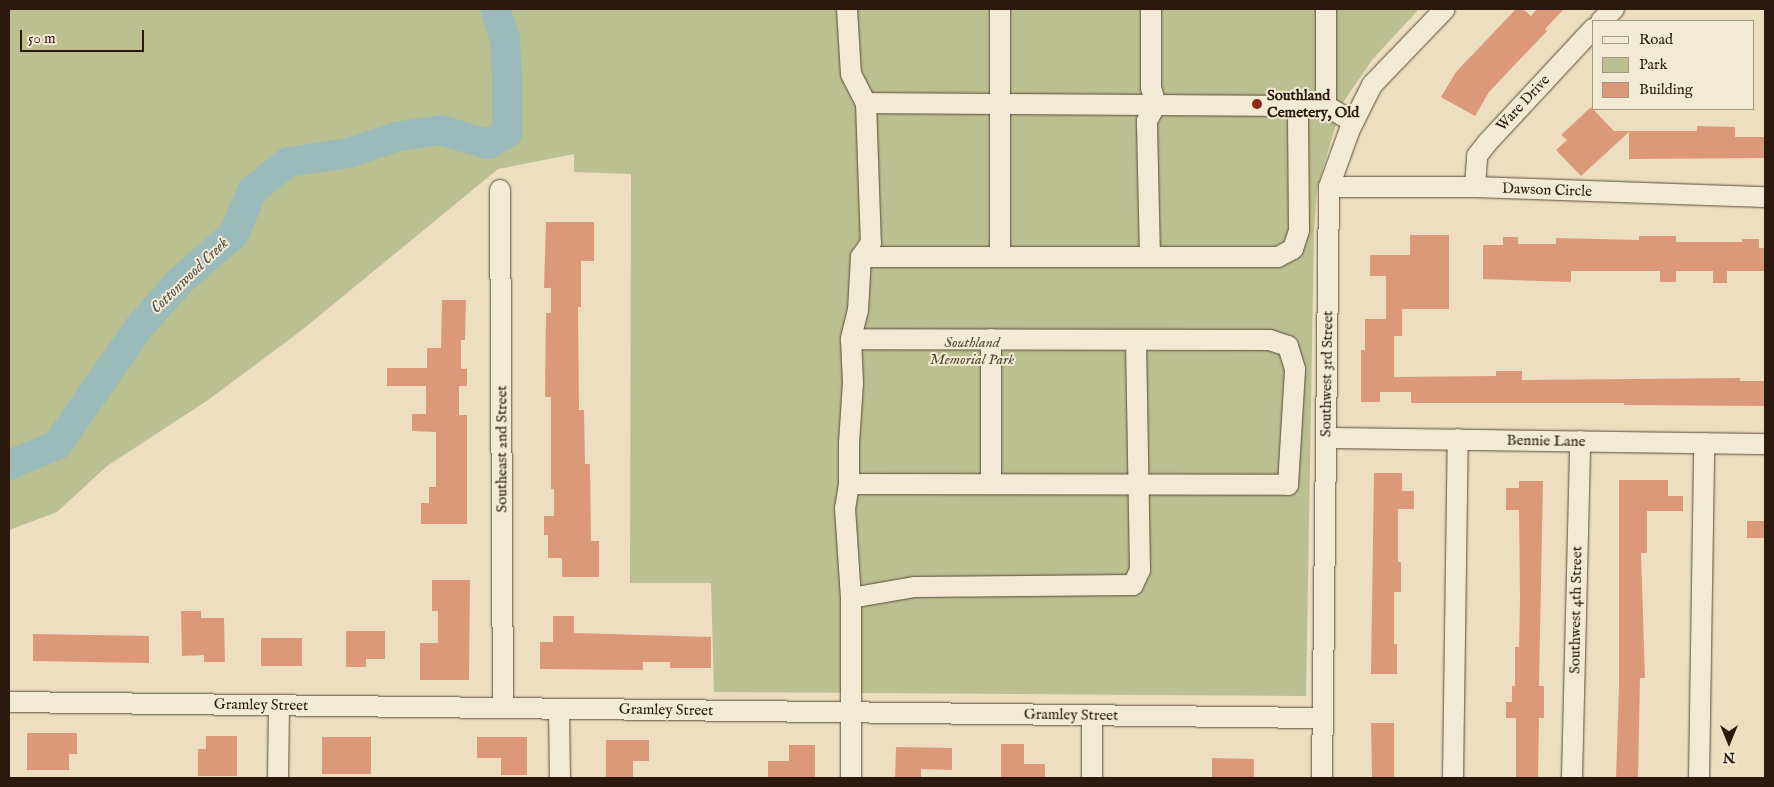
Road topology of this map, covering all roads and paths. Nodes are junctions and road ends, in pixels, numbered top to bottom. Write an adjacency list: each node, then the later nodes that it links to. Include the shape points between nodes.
1 (847, 9): 9 (street, via 851,74)
2 (1000, 9): 10 (street)
3 (1151, 9): 11 (street, via 1151,88)
4 (1326, 9): 13 (street)
5 (1446, 9): 14 (street, Southwest 3rd Street, via 1372,85)
6 (1614, 9): 7 (street)
7 (1602, 20)
8 (1592, 30): 16 (street, Ware Drive, via 1477,156)
9 (866, 103): 10 (street); 19 (street, via 871,243)
10 (1002, 104): 11 (street); 20 (street)
11 (1156, 105): 12 (street); 21 (street, via 1147,121)
12 (1298, 106): 13 (street); 21 (street, via 1299,230 1293,249 1278,257)
13 (1326, 106): 14 (street)
14 (1354, 122): 15 (street, Southwest 3rd Street)
15 (1329, 187): 16 (street, Dawson Circle); 26 (street, Southwest 3rd Street)
16 (1474, 187): 18 (street, Dawson Circle)
17 (500, 190): 38 (street, Southeast 2nd Street)
18 (1765, 197)
19 (861, 257): 20 (street); 22 (street, via 858,310)
20 (1000, 257): 21 (street)
21 (1150, 257)
22 (851, 339): 23 (street); 32 (street, via 853,383)
23 (992, 339): 24 (street); 33 (street)
24 (1136, 340): 25 (street, via 1270,340 1288,346 1295,369); 34 (street)
25 (1293, 413): 26 (street); 34 (street, via 1288,485)
26 (1326, 413): 27 (street, Southwest 3rd Street)
27 (1326, 438): 28 (street, Bennie Lane); 42 (street, Southwest 3rd Street)
28 (1458, 439): 29 (street, Bennie Lane); 48 (street)
29 (1580, 441): 30 (street, Bennie Lane); 49 (street, Southwest 4th Street)
30 (1704, 443): 31 (street, Bennie Lane); 50 (street)
31 (1765, 444)
32 (849, 484): 33 (street); 35 (street, via 845,508)
33 (991, 484): 34 (street)
34 (1138, 484): 35 (street, via 1140,570 1134,585 915,587)
35 (851, 598): 40 (street)
36 (9, 702): 37 (street, Gramley Street)
37 (279, 705): 38 (street, Gramley Street); 43 (street)
38 (503, 708): 39 (street, Gramley Street)
39 (559, 709): 40 (street, Gramley Street); 44 (street)
40 (851, 712): 41 (street, Gramley Street); 45 (street)
41 (1092, 715): 42 (street, Gramley Street); 46 (street)
42 (1322, 718): 47 (street, Southwest 3rd Street)
43 (278, 778)
44 (560, 778)
45 (851, 778)
46 (1092, 778)
47 (1322, 778)
48 (1453, 778)
49 (1572, 778)
50 (1699, 778)

